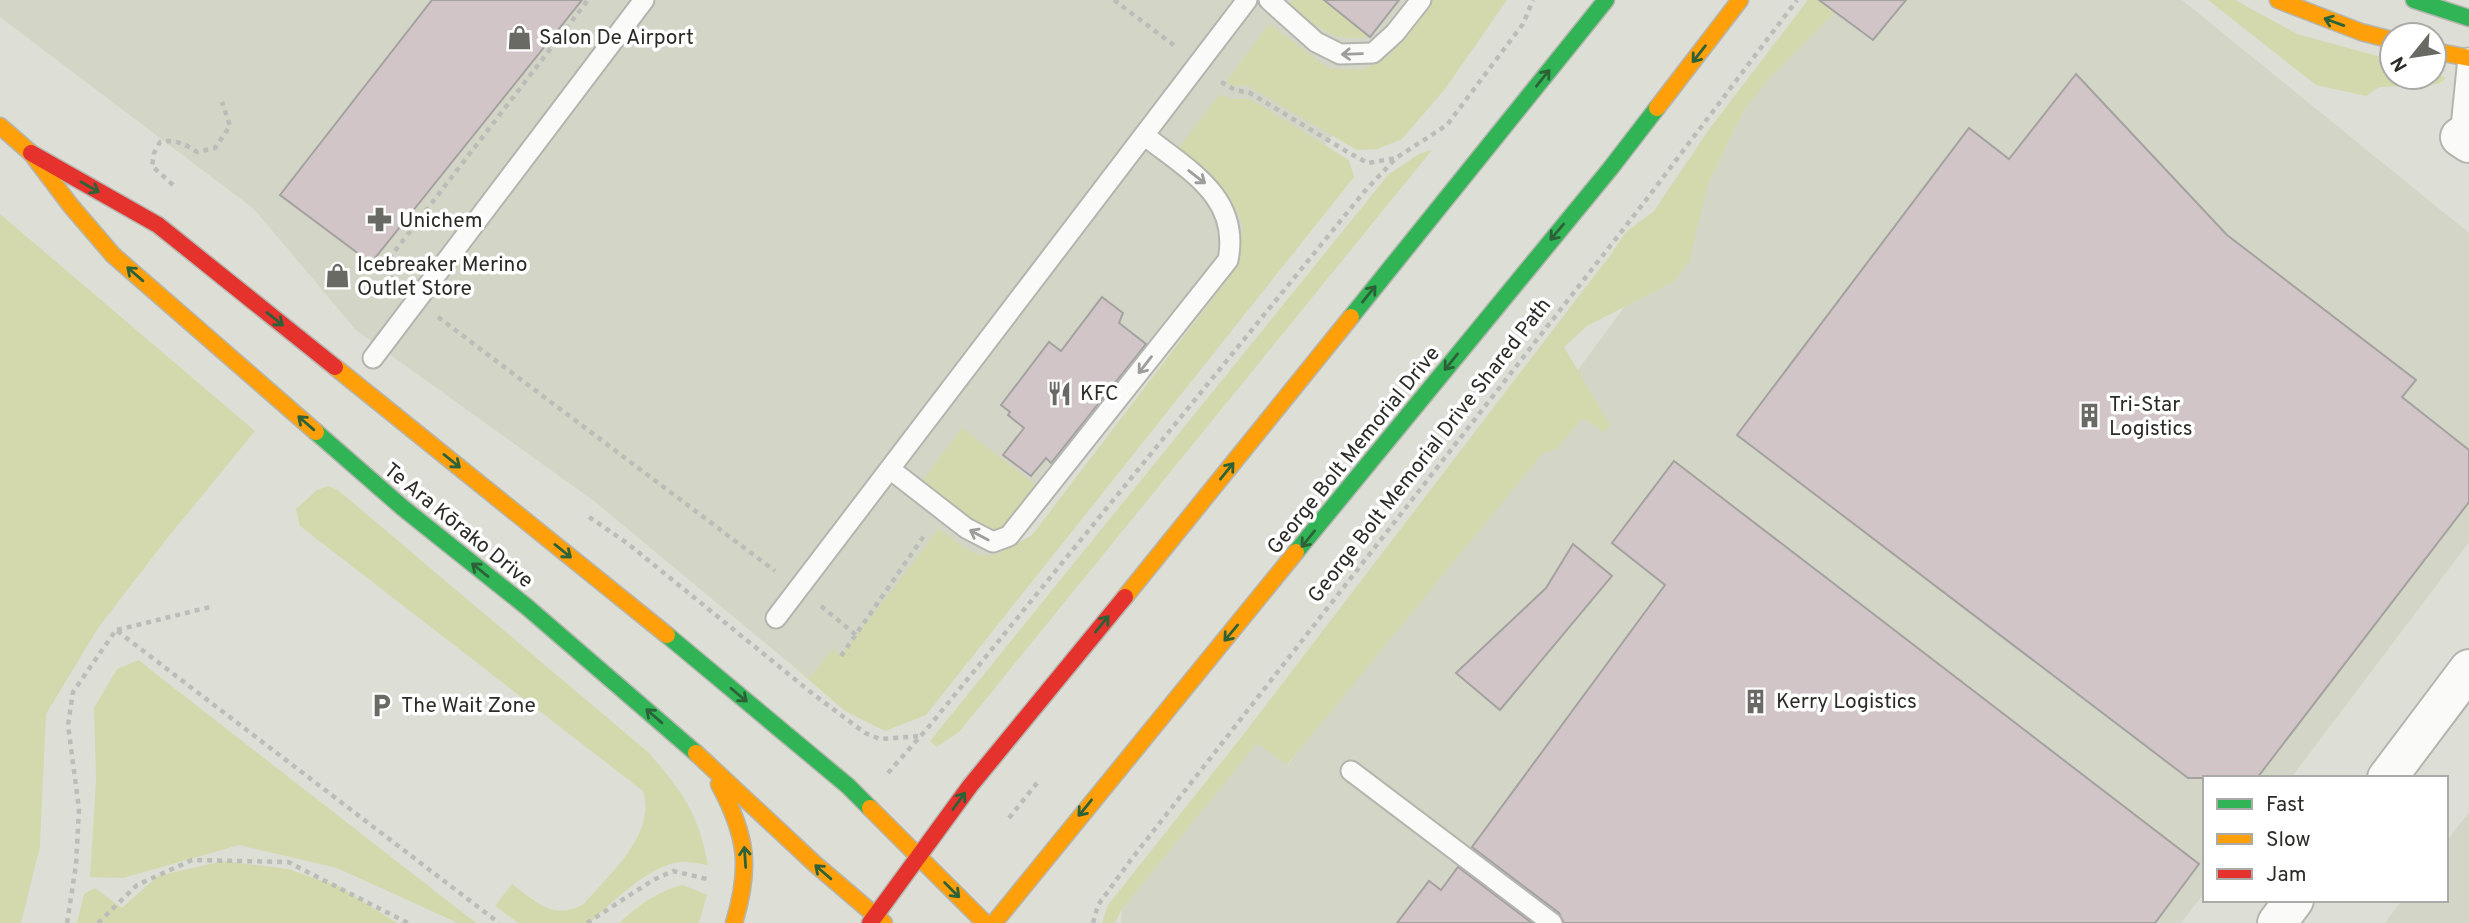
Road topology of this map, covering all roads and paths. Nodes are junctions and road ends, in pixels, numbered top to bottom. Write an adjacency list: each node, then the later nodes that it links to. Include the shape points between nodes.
1 (588, 0): 28 (path, via 381,269)
2 (644, 0): 28 (lane)
3 (1114, 0): 17 (path)
4 (1247, 0): 17 (lane)
5 (1269, 0): 6 (lane, one-way to 5, via 1373,53 1340,54 1316,42)
6 (1421, 0)
7 (1533, 0): 26 (path, via 1523,24 1447,125)
8 (1606, 0): 47 (street, one-way to 8, via 978,775)
9 (1740, 0): 58 (street, George Bolt Memorial Drive, one-way to 58, via 1610,169)
10 (1797, 0): 59 (path, George Bolt Memorial Drive Shared Path, via 1130,861 1098,905)
11 (2278, 0): 14 (street, one-way to 11)
12 (2414, 0): 13 (street)
13 (2469, 18)
14 (2378, 36)
15 (2448, 54): 16 (street)
16 (2469, 58): 24 (lane)
17 (1198, 64): 19 (path); 23 (lane)
18 (1229, 71): 19 (path)
19 (1221, 82): 20 (path); 26 (path, via 1250,93 1368,163)
20 (1213, 92)
21 (222, 102): 27 (path, via 230,126 215,148 197,152 171,140 160,142 154,153 152,166)
22 (0, 126): 25 (street, Te Ara Kōrako Drive)
23 (1144, 135): 30 (lane); 30 (lane, one-way to 30, via 1209,186 1225,212 1231,242 1228,260 1009,536 993,542 966,528)
24 (2465, 140)
25 (31, 153): 42 (street, Te Ara Kōrako Drive, one-way to 25, via 403,508 113,255); 47 (street, Te Ara Kōrako Drive, one-way to 47, via 158,225 691,654 848,786)
26 (1396, 158): 40 (path)
27 (183, 193)
28 (415, 300): 29 (lane); 33 (path)
29 (373, 358)
30 (890, 469): 33 (lane)
31 (584, 513): 40 (path, via 865,733 880,739)
32 (932, 526): 37 (path)
33 (799, 588): 35 (lane); 37 (path)
34 (210, 607): 36 (path)
35 (776, 618)
36 (116, 630): 51 (path, via 73,692 68,725 79,809); 54 (path)
37 (856, 635): 38 (path)
38 (841, 656)
39 (2469, 670): 44 (street)
40 (920, 736): 41 (path)
41 (913, 743)
42 (706, 761): 50 (street, Te Ara Kōrako Drive, one-way to 42); 56 (street, one-way to 42, via 745,893 747,854 737,814)
43 (1351, 771): 60 (lane)
44 (2389, 776)
45 (1037, 783): 46 (path)
46 (1009, 818)
47 (918, 856): 50 (street); 57 (street, Te Ara Kōrako Drive, one-way to 57)
48 (710, 880): 55 (path, via 673,871)
49 (2293, 902): 61 (street)
50 (876, 921)
51 (67, 923)
52 (98, 923): 53 (path, via 137,885 192,860 288,862)
53 (408, 923)
54 (499, 923)
55 (587, 923)
56 (734, 923)
57 (985, 923)
58 (994, 923)
59 (1093, 923)
60 (1552, 923)
61 (2277, 923)

